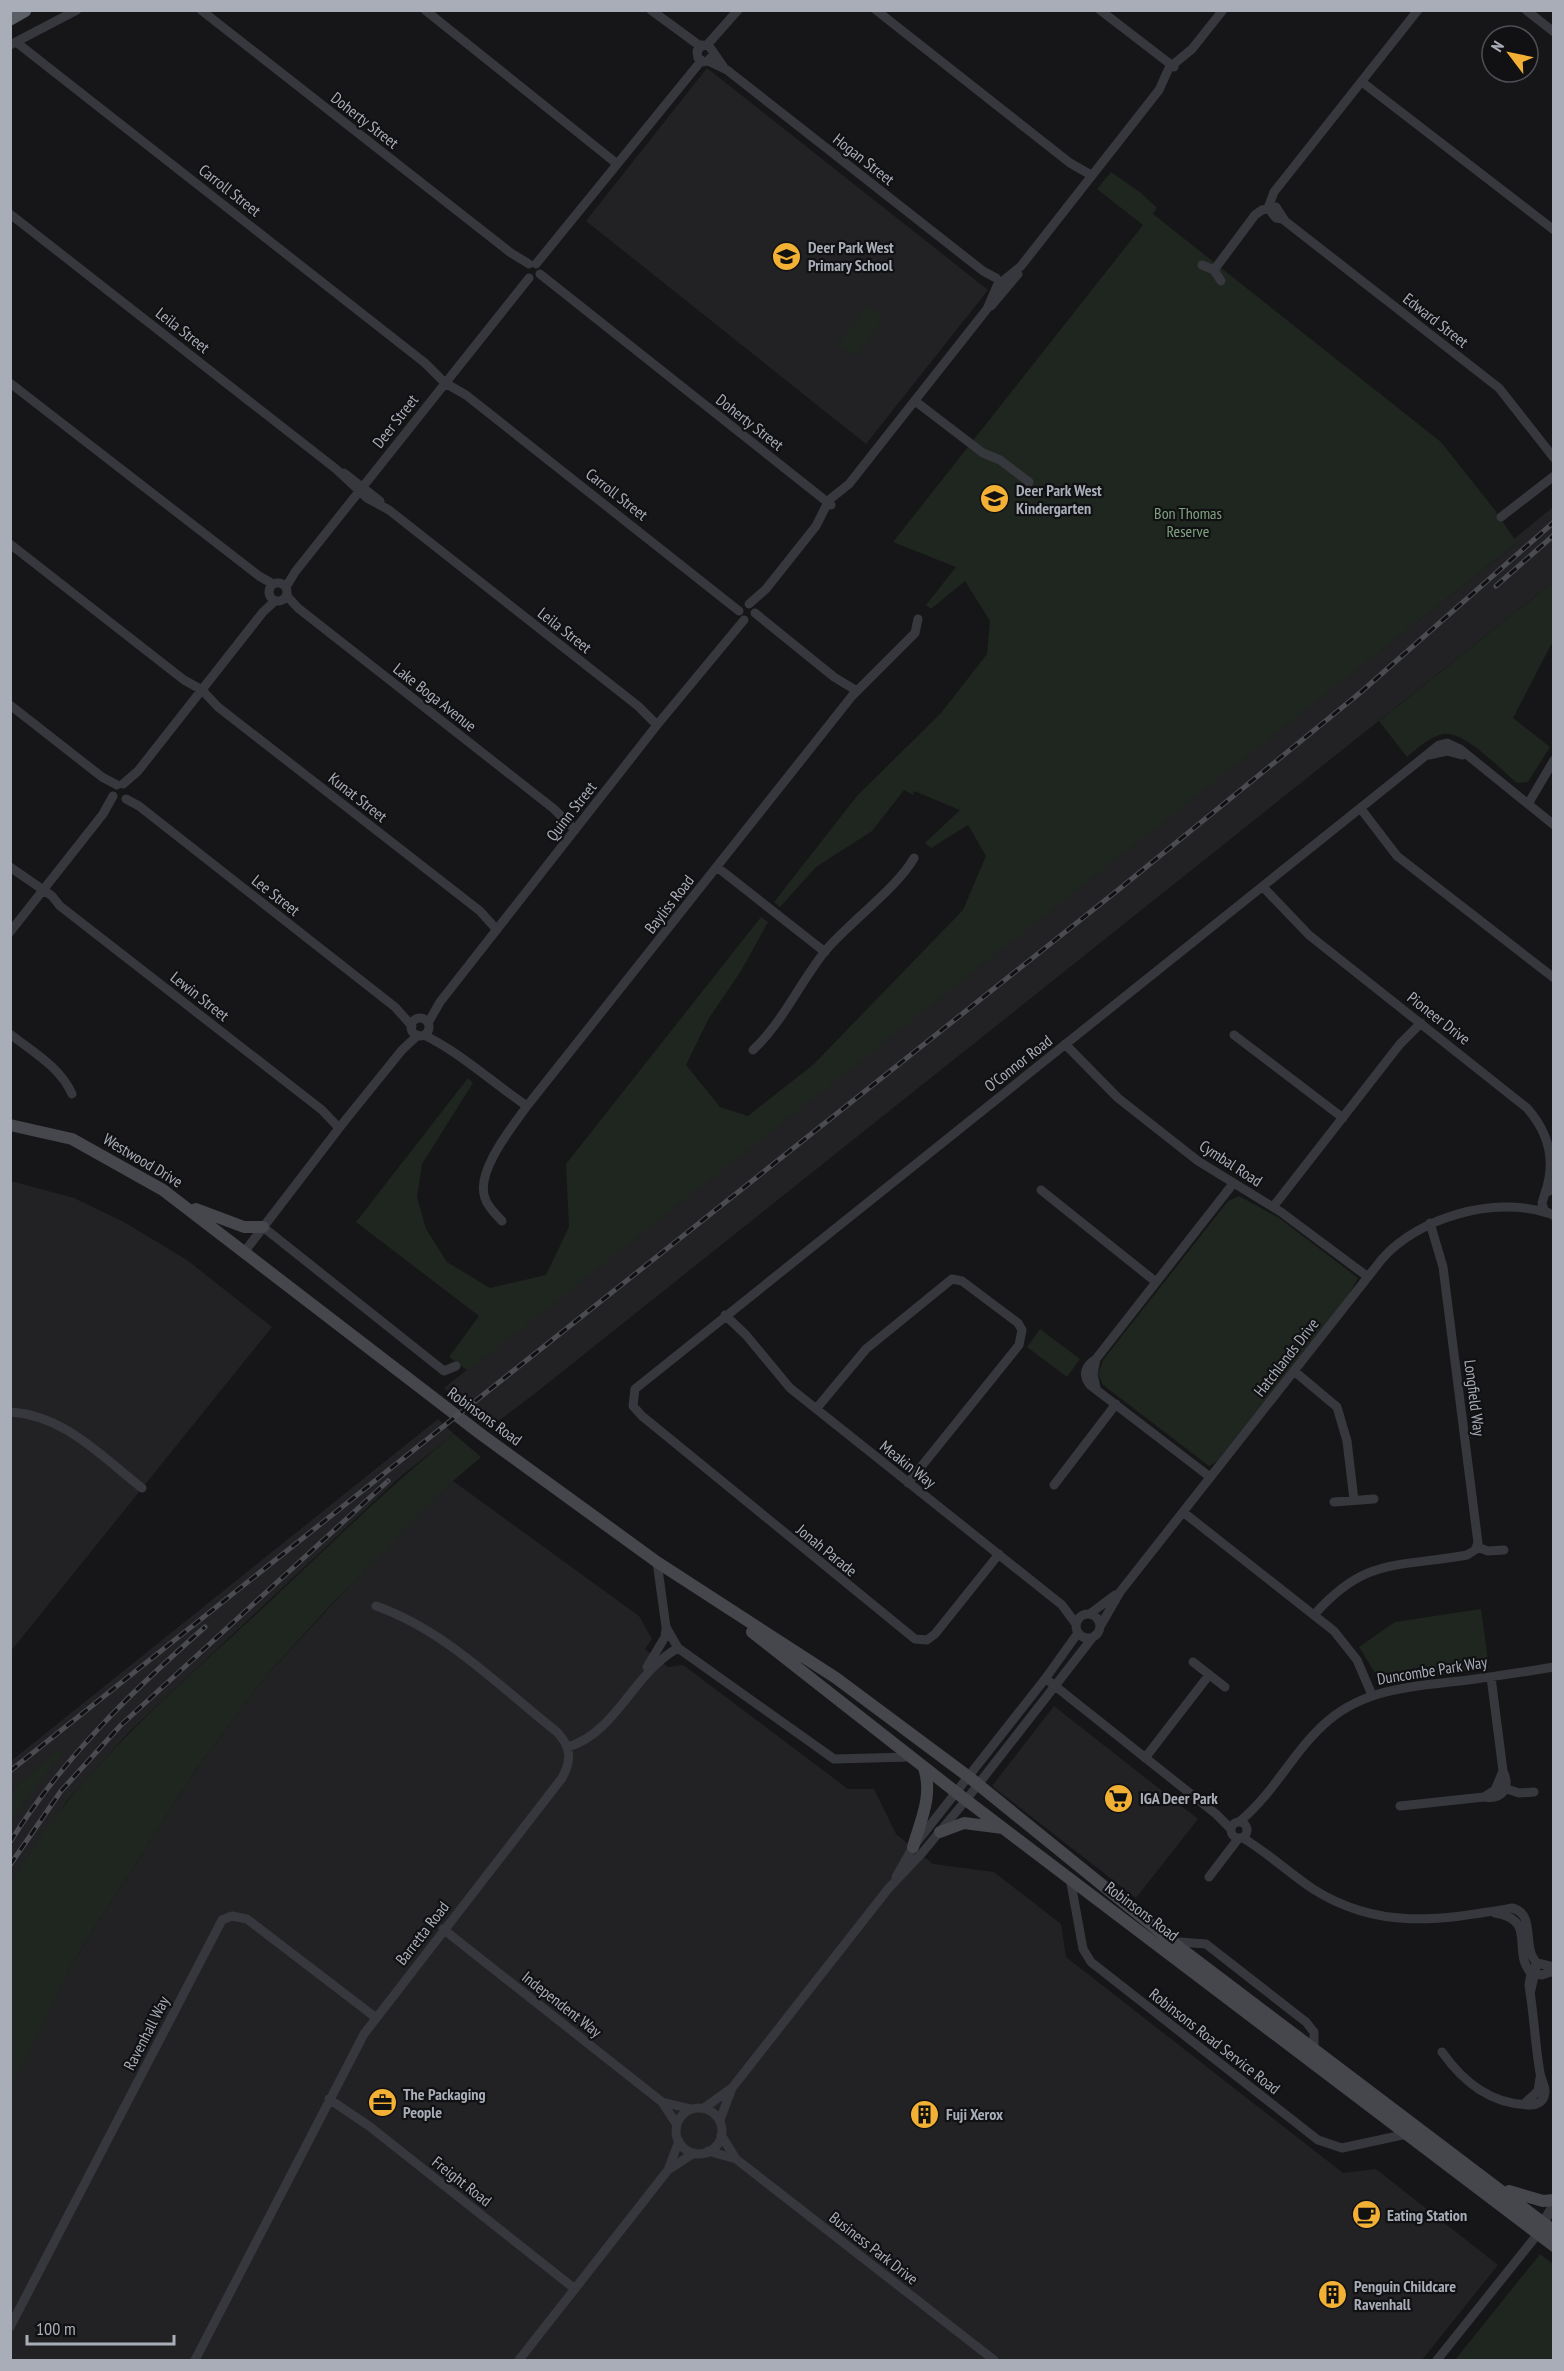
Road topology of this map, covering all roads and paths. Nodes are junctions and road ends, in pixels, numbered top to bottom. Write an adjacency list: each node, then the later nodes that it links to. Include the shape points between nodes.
1 (24, 10): 12 (highway)
2 (77, 10): 14 (street)
3 (201, 10): 25 (street, Doherty Street)
4 (425, 10): 18 (street)
5 (651, 10): 15 (street, Hogan Street)
6 (738, 10): 15 (street, Deer Street)
7 (876, 10): 19 (street)
8 (1100, 10): 16 (street)
9 (1223, 10): 16 (street, Quinn Street, via 1189,57)
10 (1418, 10): 17 (street)
11 (1526, 10): 13 (street)
12 (10, 18)
13 (1554, 32)
14 (13, 44): 28 (street, Carroll Street)
15 (704, 53): 18 (street, Deer Street); 27 (street, Hogan Street)
16 (1172, 67): 19 (street, Quinn Street, via 1167,85)
17 (1362, 82): 20 (street, via 1280,186); 22 (street)
18 (618, 161): 25 (street, Deer Street)
19 (1090, 178): 27 (street, Quinn Street, via 1017,275)
20 (1271, 209): 24 (street, via 1256,215); 31 (street, Edward Street, via 1499,388)
21 (10, 214): 34 (street, Leila Street)
22 (1554, 230)
23 (1202, 265): 24 (street)
24 (1214, 270): 26 (street)
25 (533, 271): 28 (street, Deer Street); 35 (street, Doherty Street)
26 (1221, 281)
27 (1001, 285): 30 (street, Quinn Street, via 996,303 987,309)
28 (447, 380): 34 (street, Deer Street); 39 (street, Carroll Street)
29 (10, 383): 38 (street, Lake Boga Avenue)
30 (915, 401): 33 (street, via 983,453 1000,460); 35 (street, Quinn Street, via 845,494)
31 (1554, 458)
32 (1554, 476): 36 (street)
33 (1029, 482)
34 (361, 488): 38 (street, Deer Street); 44 (street, Leila Street)
35 (829, 503): 39 (street, Quinn Street, via 816,526)
36 (1501, 517)
37 (10, 544): 41 (street, Kunat Street)
38 (278, 592): 41 (street, Deer Street); 50 (street, Lake Boga Avenue)
39 (747, 612): 42 (street, Carroll Street); 44 (street, Quinn Street)
40 (918, 619): 42 (street, Bayliss Road, via 915,633 903,648)
41 (200, 693): 46 (street, Deer Street); 56 (street, Kunat Street)
42 (854, 693): 53 (street, Bayliss Road)
43 (10, 705): 46 (street, Lee Street)
44 (659, 722): 50 (street, Quinn Street)
45 (1554, 760): 47 (street)
46 (121, 792): 55 (street, Deer Street); 61 (street, Lee Street)
47 (1525, 802): 48 (street, O'Connor Road, via 1467,757 1447,747 1428,756); 49 (street)
48 (1361, 809): 54 (street, O'Connor Road); 59 (street, via 1397,856)
49 (1554, 825)
50 (578, 827): 56 (street, Quinn Street)
51 (914, 858): 58 (street)
52 (10, 867): 55 (street, Lewin Street)
53 (717, 867): 58 (street); 67 (street, Bayliss Road)
54 (1266, 885): 60 (street, Pioneer Drive, via 1309,935); 64 (street, O'Connor Road)
55 (42, 892): 57 (street, Deer Street); 70 (street, Lewin Street)
56 (499, 926): 61 (street, Quinn Street)
57 (10, 932)
58 (825, 952): 65 (street, via 772,1030)
59 (1554, 978)
60 (1418, 1021): 68 (street); 71 (street, Pioneer Drive, via 1527,1108 1544,1134)
61 (420, 1027): 67 (street, Lee Street); 70 (street, Quinn Street)
62 (10, 1034): 66 (street, via 56,1070)
63 (1234, 1035): 68 (street)
64 (1069, 1041): 72 (street, Cymbal Road, via 1118,1098); 86 (street, O'Connor Road)
65 (753, 1050)
66 (72, 1094)
67 (525, 1109): 79 (street, Bayliss Road, via 488,1166 483,1181 484,1198)
68 (1343, 1118): 76 (street)
69 (10, 1125): 75 (main road, Westwood Drive, via 72,1139)
70 (341, 1125): 82 (street, Quinn Street)
71 (1553, 1171): 74 (street, Pioneer Drive)
72 (1232, 1185): 76 (street, Cymbal Road); 85 (street)
73 (1041, 1190): 85 (street)
74 (1548, 1192): 77 (street, Hatchlands Drive); 78 (street, via 1542,1207)
75 (171, 1196): 82 (main road, via 231,1223); 83 (main road, Westwood Drive)
76 (1273, 1207): 84 (street, Cymbal Road)
77 (1519, 1207): 78 (street, Hatchlands Drive); 80 (street, Hatchlands Drive, via 1454,1215)
78 (1550, 1215): 81 (street)
79 (502, 1221)
80 (1427, 1224): 84 (street, Hatchlands Drive, via 1391,1248); 101 (street, Longfield Way, via 1443,1267)
81 (1554, 1224)
82 (263, 1227): 83 (street, Quinn Street); 87 (street, Robinsons Road, via 444,1371)
83 (245, 1251): 104 (main road, Robinsons Road, via 482,1435)
84 (1368, 1277): 88 (street, Hatchlands Drive)
85 (1156, 1282): 90 (street, via 1096,1359 1096,1388)
86 (729, 1312): 89 (street, O'Connor Road, via 640,1383); 91 (street, Meakin Way, via 785,1383)
87 (456, 1366)
88 (1294, 1371): 93 (street, Hatchlands Drive); 98 (street, via 1337,1407 1347,1441)
89 (632, 1398): 103 (street, Jonah Parade, via 636,1409 650,1423 915,1639 927,1640 935,1634)
90 (1116, 1404): 93 (street); 95 (street)
91 (816, 1410): 94 (street, Meakin Way); 94 (street, via 866,1349 935,1293 966,1285 1010,1319 1016,1333 1012,1350)
92 (10, 1412): 96 (street, via 36,1415 64,1426)
93 (1210, 1478): 100 (street, Hatchlands Drive)
94 (908, 1483): 103 (street, Meakin Way)
95 (1054, 1485)
96 (142, 1488)
97 (1374, 1499): 98 (street)
98 (1354, 1500): 99 (street)
99 (1334, 1502)
100 (1183, 1512): 105 (street, Hatchlands Drive); 110 (street)
101 (1477, 1547): 102 (street); 110 (street, via 1467,1555 1378,1568 1356,1577 1339,1588)
102 (1503, 1550)
103 (999, 1554): 107 (street, Meakin Way)
104 (657, 1562): 106 (main road, Robinsons Road); 112 (street)
105 (1120, 1592): 109 (street, Hatchlands Drive); 111 (street, Hatchlands Drive)
106 (712, 1600): 126 (main road, Robinsons Road); 130 (main road, Robinsons Road, via 836,1678)
107 (1062, 1605): 109 (street, Meakin Way); 113 (street, Meakin Way)
108 (376, 1606): 125 (street, via 439,1638 557,1732)
109 (1088, 1613): 111 (street, via 1098,1617); 113 (street, via 1079,1617)
110 (1314, 1615): 124 (street, via 1346,1644)
111 (1101, 1625): 114 (street)
112 (666, 1627): 115 (street); 119 (street, via 665,1637)
113 (1077, 1628): 114 (street, via 1083,1637); 121 (street)
114 (1093, 1637): 122 (street)
115 (678, 1648): 119 (street); 126 (street, via 834,1759)
116 (1193, 1662): 118 (street)
117 (1554, 1667): 120 (street, Duncombe Park Way)
118 (1209, 1675): 123 (street); 127 (street)
119 (642, 1677): 125 (street, via 595,1735)
120 (1491, 1677): 124 (street, Duncombe Park Way); 129 (street)
121 (1045, 1679): 122 (street); 130 (street)
122 (1054, 1686): 127 (street); 130 (street)
123 (1225, 1687)
124 (1372, 1695): 137 (street, Duncombe Park Way, via 1329,1720)
125 (568, 1747): 144 (street, Barretta Road, via 568,1767 562,1778)
126 (911, 1757): 128 (main road, Robinsons Road)
127 (1145, 1758): 137 (street)
128 (924, 1767): 133 (main road, Robinsons Road); 139 (main road, via 929,1794)
129 (1503, 1771): 131 (street); 134 (street, via 1495,1790)
130 (973, 1781): 133 (street); 145 (main road, Robinsons Road)
131 (1507, 1789): 132 (street); 134 (street, via 1496,1798)
132 (1534, 1792)
133 (962, 1796): 136 (main road, Robinsons Road); 138 (street); 139 (street)
134 (1484, 1797): 135 (street)
135 (1400, 1806)
136 (1004, 1828): 138 (main road, via 964,1823); 140 (main road, Robinsons Road)
137 (1239, 1831): 141 (street, Duncombe Park Way); 143 (street, via 1316,1891 1359,1911 1420,1921)
138 (940, 1832): 142 (street)
139 (913, 1847): 142 (street)
140 (1070, 1877): 145 (main road, Robinsons Road); 159 (street, Robinsons Road Service Road, via 1081,1940 1091,1962 1308,2133 1325,2144 1342,2148)
141 (1209, 1877)
142 (888, 1889): 152 (street)
143 (1495, 1913): 146 (street, via 1512,1908 1522,1912 1530,1952); 148 (street, via 1514,1919 1521,1930 1524,1964)
144 (443, 1929): 149 (street, Barretta Road); 154 (street, Independent Way)
145 (1172, 1948): 151 (main road, Robinsons Road); 151 (street, via 1191,1942 1206,1944 1306,2022 1314,2032)
146 (1537, 1963): 147 (street); 148 (street)
147 (1554, 1969): 148 (street)
148 (1533, 1974): 150 (street, via 1530,1994 1540,2075 1538,2091 1524,2104 1502,2102 1481,2092 1459,2074)
149 (375, 2018): 153 (street, Barretta Road); 173 (street, Ravenhall Way, via 247,1919 232,1916 222,1920)
150 (1442, 2052)
151 (1314, 2056): 159 (main road, Robinsons Road); 166 (main road, Robinsons Road)
152 (732, 2088): 155 (street); 157 (street)
153 (330, 2099): 172 (street, Freight Road); 174 (street, Barretta Road)
154 (662, 2102): 156 (street, Independent Way); 158 (street, Independent Way)
155 (704, 2108): 156 (street); 157 (street)
156 (691, 2109): 158 (street)
157 (720, 2120): 160 (street)
158 (677, 2125): 161 (street)
159 (1407, 2134): 170 (main road, Robinsons Road)
160 (721, 2135): 162 (street); 164 (street, Business Park Drive)
161 (679, 2141): 163 (street); 165 (street)
162 (708, 2151): 163 (street); 164 (street, Business Park Drive)
163 (694, 2153): 165 (street)
164 (736, 2159): 176 (street, Business Park Drive)
165 (668, 2170): 172 (street)
166 (1497, 2187): 167 (main road, via 1543,2201); 169 (main road, Robinsons Road)
167 (1554, 2200)
168 (1554, 2205): 169 (street)
169 (1549, 2225): 170 (street)
170 (1537, 2235): 171 (main road, Robinsons Road); 177 (street)
171 (1554, 2246)
172 (575, 2289): 175 (street)
173 (10, 2327)
174 (195, 2361)
175 (519, 2361)
176 (993, 2361)
177 (1437, 2361)

